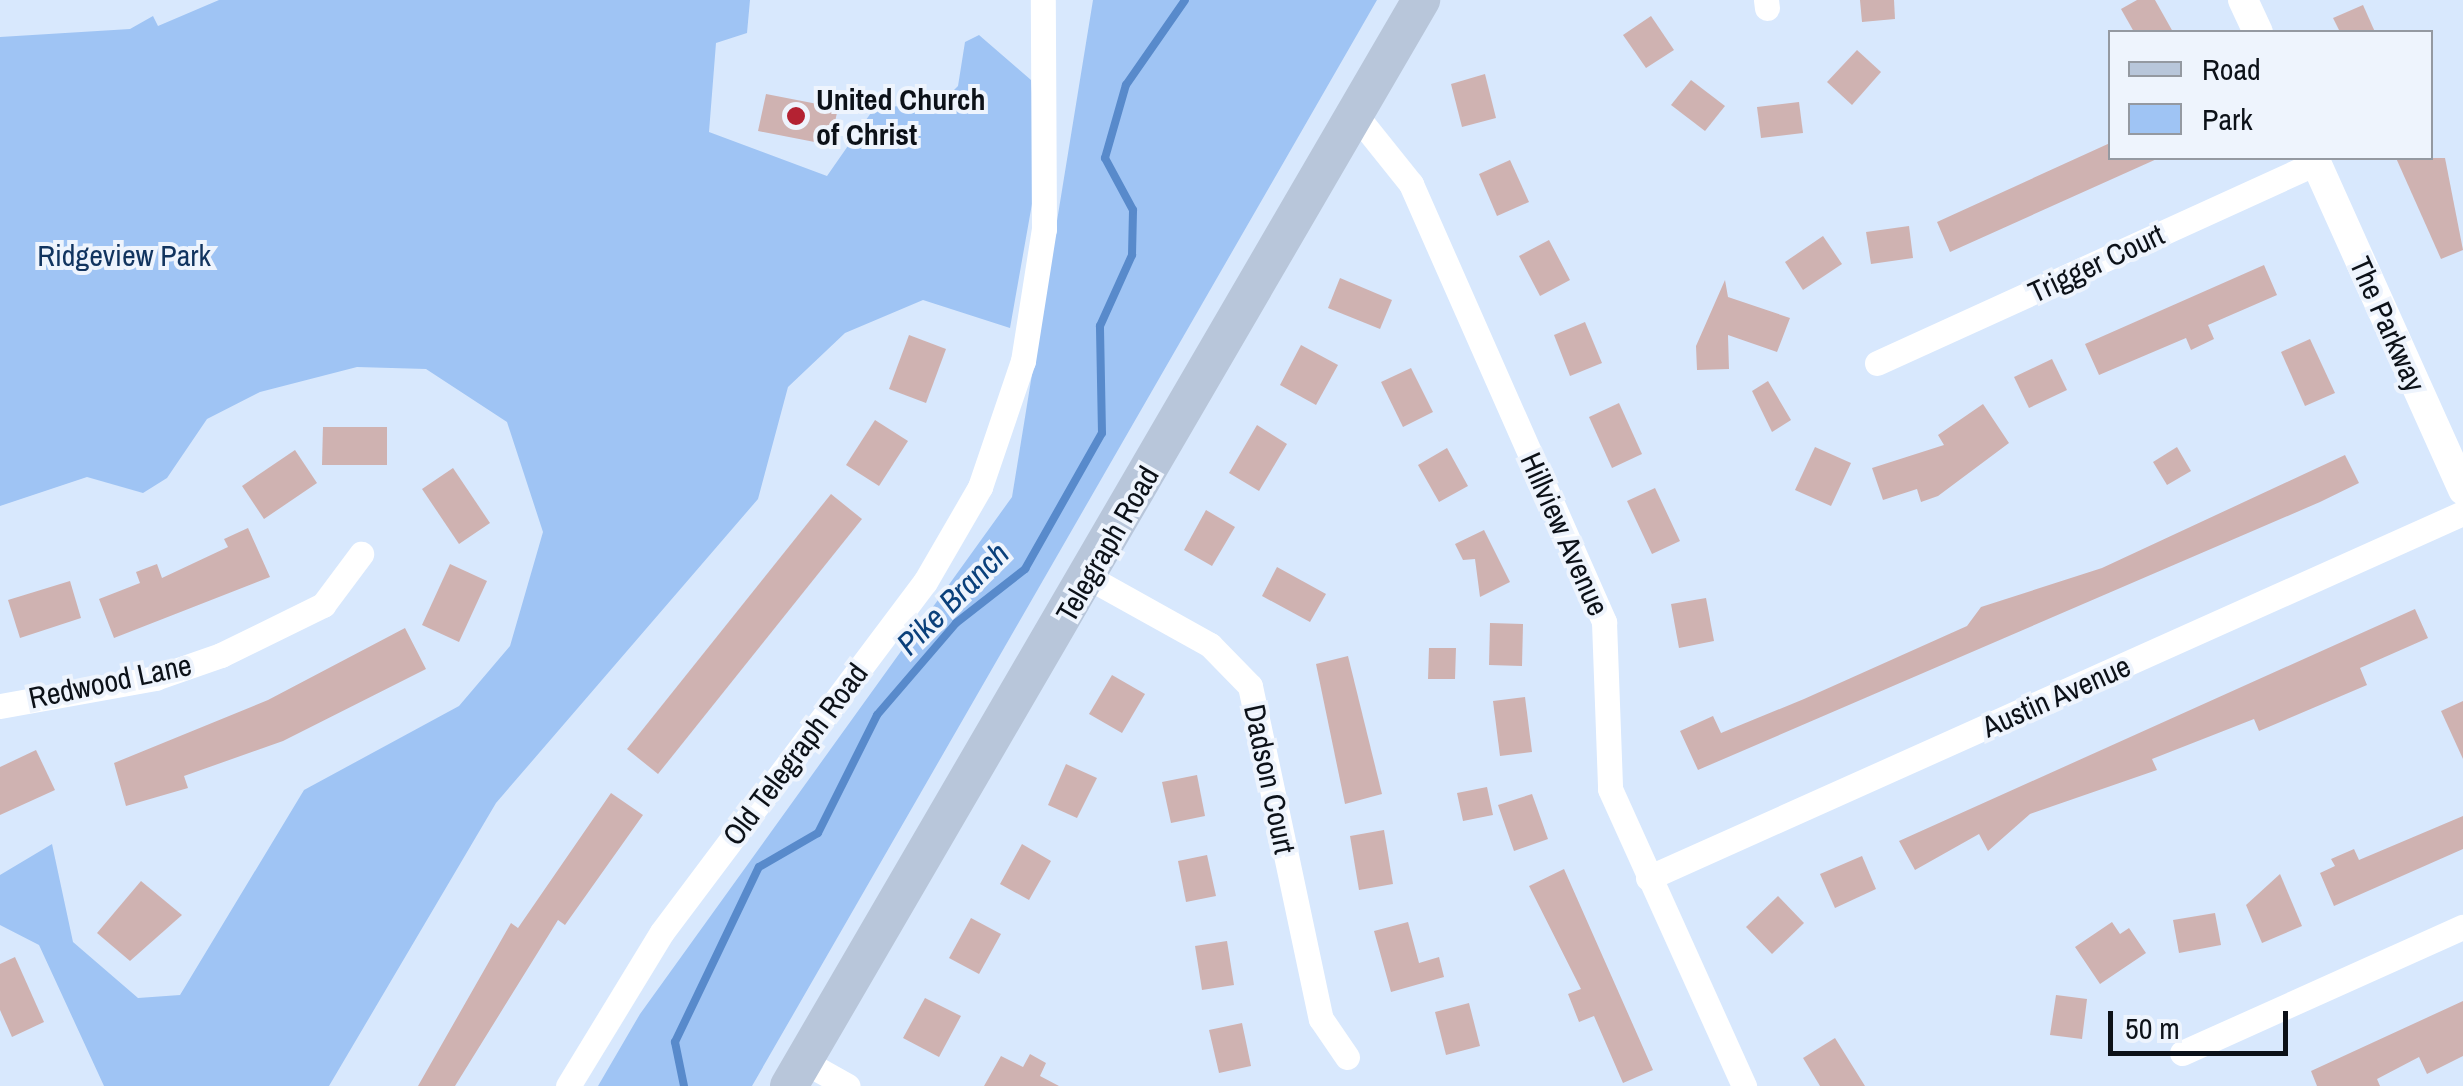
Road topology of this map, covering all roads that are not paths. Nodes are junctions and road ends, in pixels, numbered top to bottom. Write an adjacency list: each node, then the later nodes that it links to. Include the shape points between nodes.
1 (1043, 0): 18 (street, Old Telegraph Road, via 1044,229 1023,361 980,487 925,582 662,932)
2 (1420, 0): 5 (main road, Telegraph Road)
3 (2243, 0): 4 (street)
4 (2257, 30)
5 (1355, 114): 11 (main road, Telegraph Road); 13 (street, Hillview Avenue, via 1411,184 1604,622 1604,755)
6 (2315, 160): 7 (street, Trigger Court); 8 (street, The Parkway)
7 (1877, 364)
8 (2463, 490)
9 (2463, 513): 13 (street, Austin Avenue)
10 (361, 554): 12 (street, Redwood Lane, via 323,604 221,655 155,678)
11 (1088, 578): 16 (street, Dadson Court, via 1210,645 1250,686 1320,1019); 17 (main road, Telegraph Road)
12 (0, 706)
13 (1648, 878): 20 (street, Hillview Avenue)
14 (2463, 927): 15 (street)
15 (2182, 1053)
16 (1347, 1057)
17 (796, 1074): 19 (street)
18 (568, 1086)
19 (848, 1086)
20 (1744, 1086)

